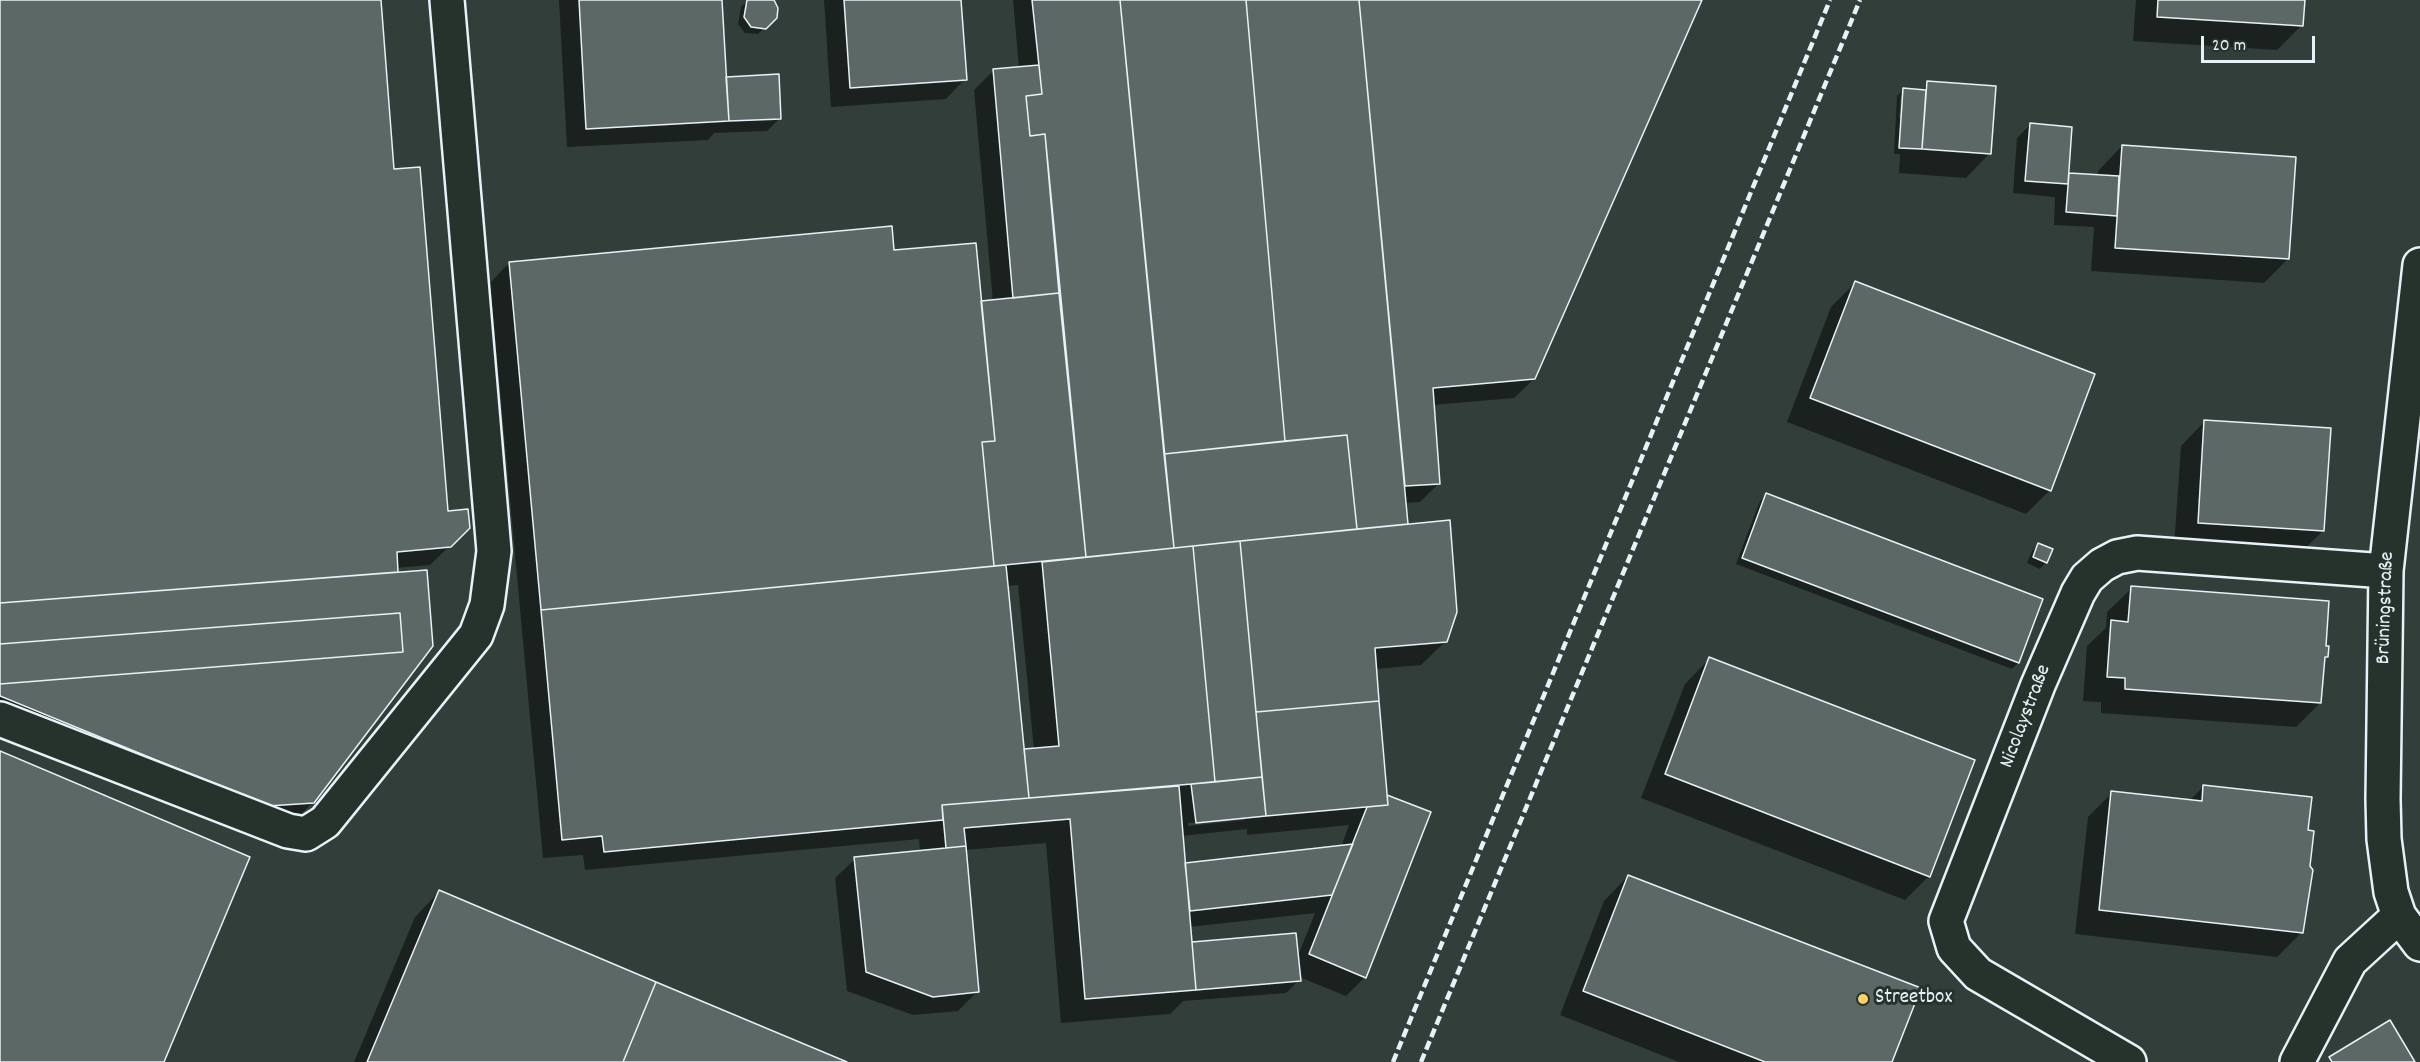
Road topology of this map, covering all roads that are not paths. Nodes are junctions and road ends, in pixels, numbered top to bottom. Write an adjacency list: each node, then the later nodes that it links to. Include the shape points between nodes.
1 (447, 0): 4 (street, via 494,551 487,605 476,635 325,822 306,834 288,831)
2 (2420, 265): 3 (street, Brüningstraße)
3 (2386, 572): 5 (street, Brüningstraße, via 2384,839 2391,892); 7 (street, Nicolaystraße, via 2137,553 2102,565 2078,593 2038,684 1946,921 1954,948 1978,974)
4 (0, 719)
5 (2399, 916): 6 (street, Brüningstraße); 8 (street, via 2350,961)
6 (2420, 944)
7 (2129, 1062)
8 (2296, 1062)

